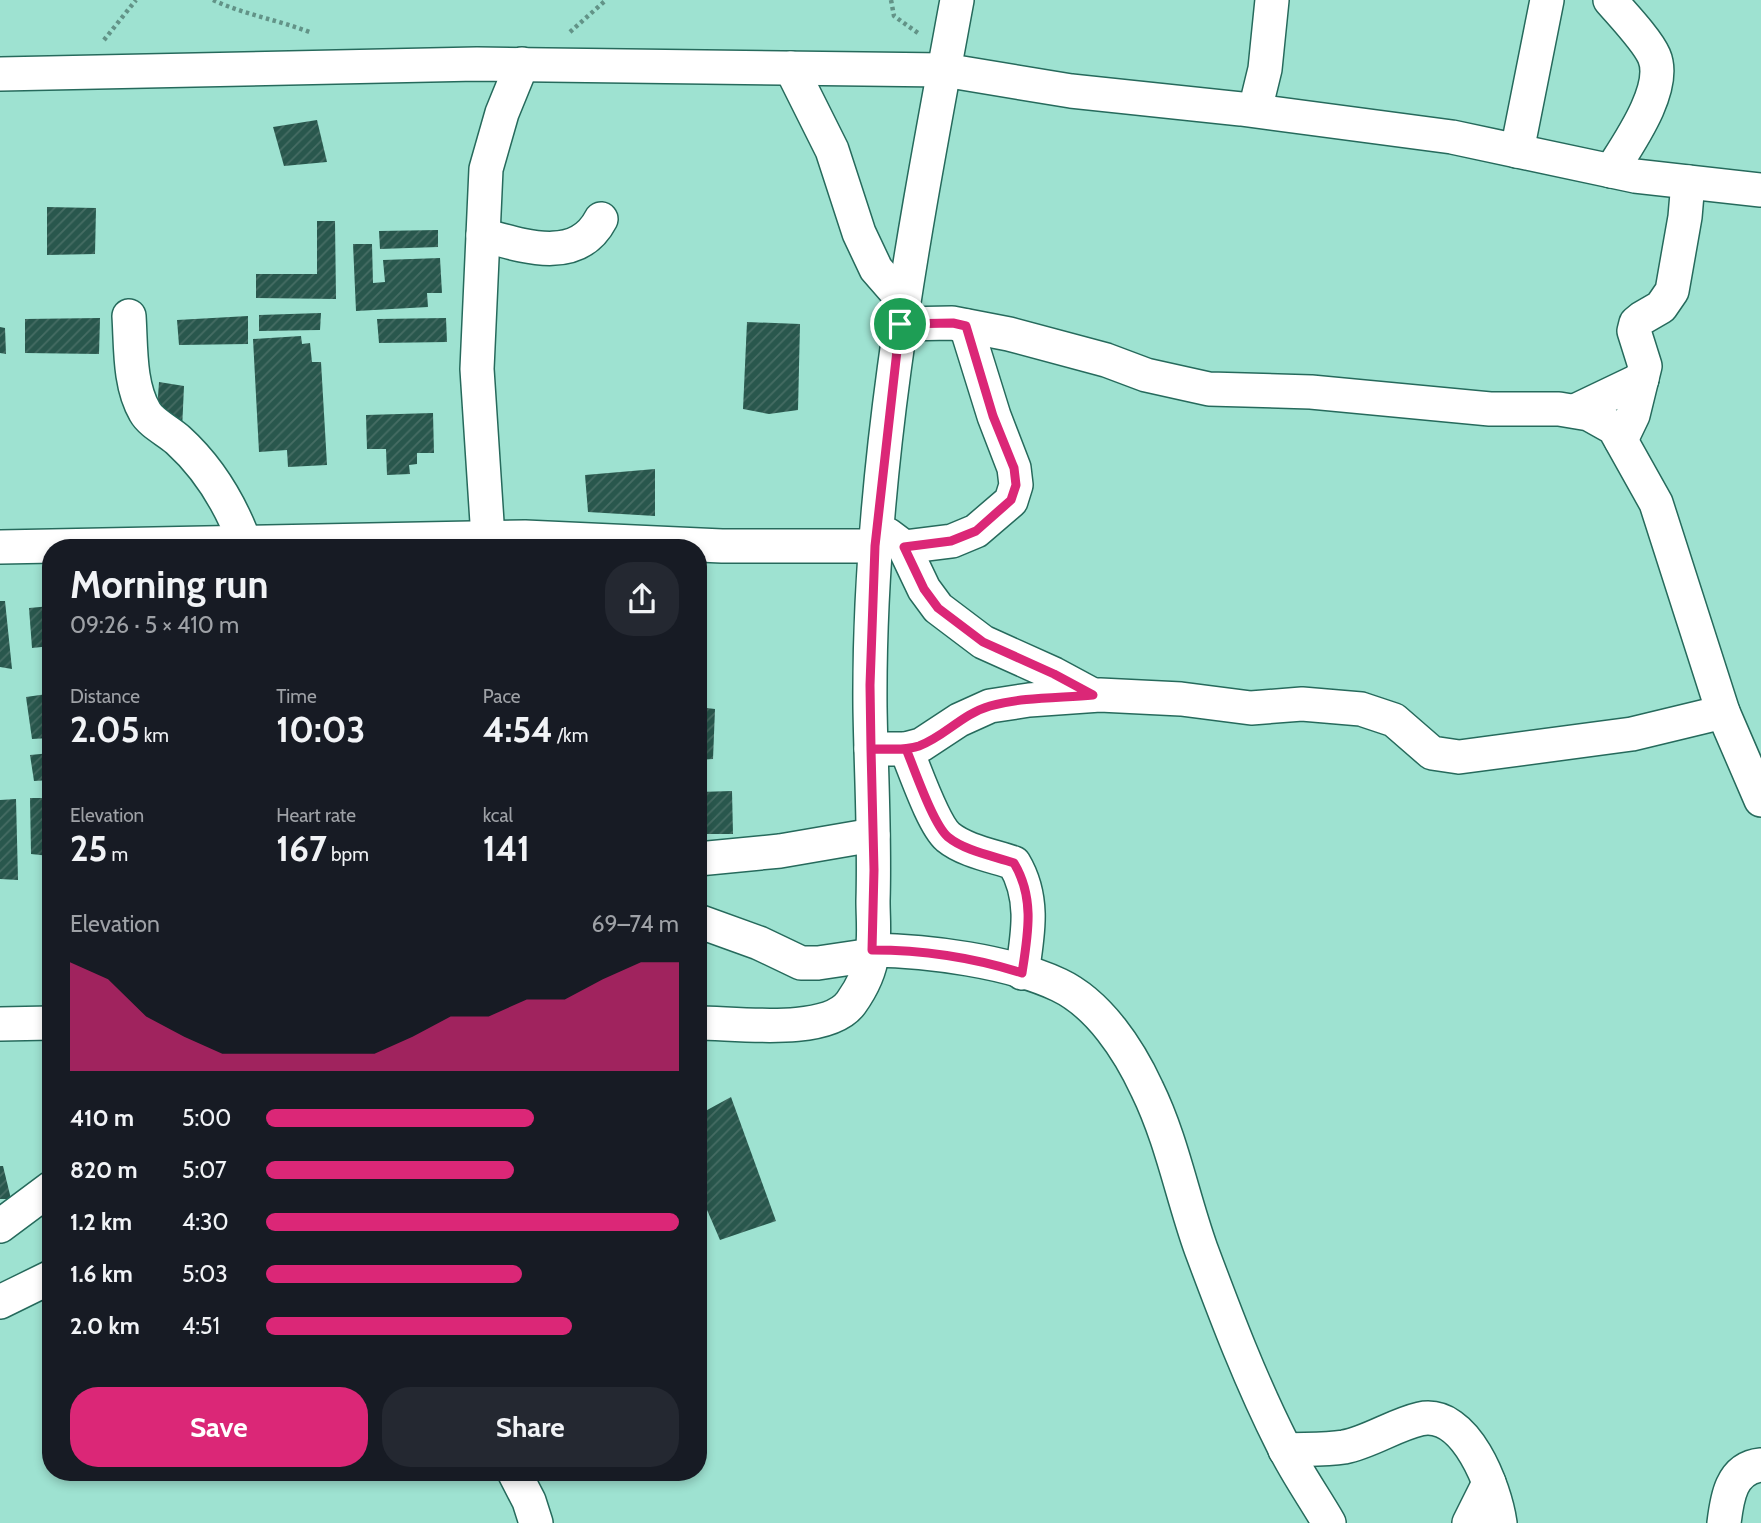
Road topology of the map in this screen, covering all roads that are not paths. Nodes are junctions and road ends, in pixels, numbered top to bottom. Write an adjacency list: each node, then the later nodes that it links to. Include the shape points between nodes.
1 (957, 0): 5 (street)
2 (1272, 0): 9 (street, via 1265,69)
3 (1547, 0): 10 (street)
4 (1610, 0): 11 (street, via 1655,57 1657,77 1649,106)
5 (947, 57): 7 (street); 9 (street, via 1071,91); 16 (street)
6 (522, 64): 7 (street); 8 (street); 15 (street, via 486,169)
7 (791, 68): 16 (street, via 832,150 859,233)
8 (0, 74)
9 (1255, 110): 10 (street, via 1452,137)
10 (1517, 151): 11 (street)
11 (1611, 171): 12 (street)
12 (1688, 182): 13 (street); 19 (street, via 1672,290 1661,307 1636,323 1634,331 1645,366)
13 (1761, 190)
14 (601, 219): 15 (street, via 586,239 569,247 541,248)
15 (483, 235): 22 (street, via 477,369)
16 (901, 312): 18 (street); 26 (street)
17 (129, 316): 23 (street, via 136,389 146,414 178,440)
18 (966, 326): 20 (street, via 1209,389); 26 (street, via 1014,468 1016,485 1011,500 976,531 951,541)
19 (1642, 379): 20 (street); 21 (street)
20 (1575, 411): 21 (street, via 1614,428)
21 (1621, 440): 31 (street, via 1656,503)
22 (488, 538): 24 (street); 25 (street)
23 (258, 539)
24 (481, 539)
25 (564, 539)
26 (885, 540): 27 (street); 30 (street, via 938,608 983,642); 32 (street, via 870,685)
27 (707, 546)
28 (0, 547): 29 (street)
29 (42, 547)
30 (1093, 695): 31 (street, via 1251,708 1303,704 1361,709 1394,720 1432,753 1459,757 1632,734); 33 (street, via 990,706 921,746)
31 (1723, 712): 34 (street)
32 (871, 749): 33 (street); 35 (street)
33 (906, 749): 39 (street, via 946,836 1014,863 1025,881 1029,914)
34 (1761, 800)
35 (873, 835): 36 (street); 38 (street)
36 (707, 858)
37 (707, 923): 38 (street, via 801,963)
38 (872, 953): 39 (street, via 891,950 988,962); 41 (street, via 863,983 849,1006 828,1019 798,1025)
39 (1022, 973): 47 (street, via 1060,985 1088,1005 1110,1027 1147,1089 1243,1360)
40 (42, 1023): 42 (street)
41 (707, 1023)
42 (0, 1024)
43 (42, 1195): 44 (street)
44 (0, 1226)
45 (42, 1281): 46 (street)
46 (0, 1302)
47 (1285, 1450): 50 (street, via 1345,1447 1421,1419 1436,1419 1452,1425 1473,1450); 52 (street)
48 (1761, 1465): 55 (street, via 1750,1466 1738,1476 1728,1494)
49 (519, 1481): 51 (street)
50 (1489, 1483): 53 (street); 54 (street)
51 (536, 1523)
52 (1329, 1523)
53 (1469, 1523)
54 (1500, 1523)
55 (1724, 1523)

